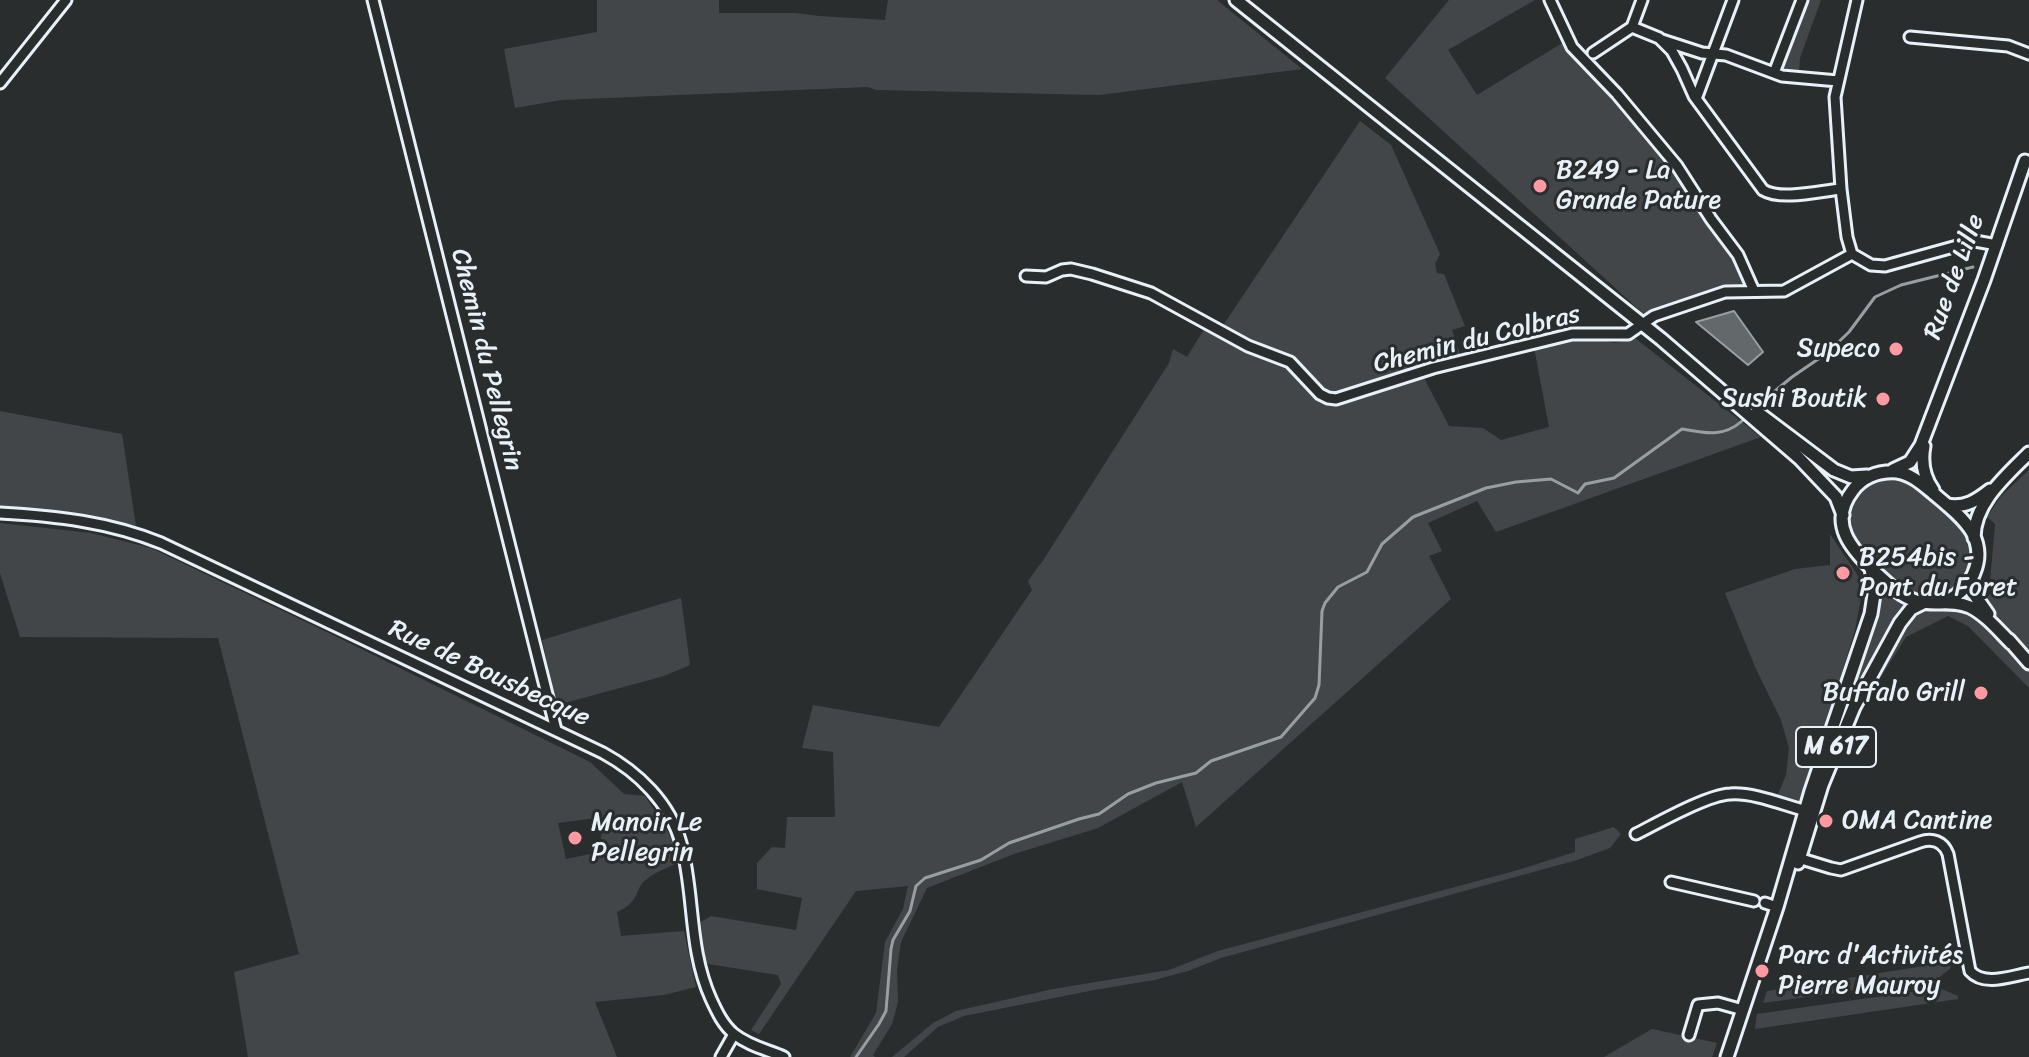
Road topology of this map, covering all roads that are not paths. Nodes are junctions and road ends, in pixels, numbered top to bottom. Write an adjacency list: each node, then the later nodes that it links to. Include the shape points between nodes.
1 (66, 0): 17 (street)
2 (373, 0): 43 (street, Chemin du Pellegrin)
3 (1236, 0): 25 (main road)
4 (1550, 0): 24 (street, via 1572,47 1677,166 1738,255)
5 (1642, 0): 9 (street)
6 (1733, 0): 13 (street)
7 (1802, 0): 15 (street)
8 (1857, 0): 16 (street)
9 (1632, 27): 11 (street); 12 (street)
10 (1910, 37): 14 (street, via 2008,46)
11 (1659, 38): 13 (street); 18 (street, via 1679,62)
12 (1593, 53)
13 (1712, 54): 15 (street); 18 (street)
14 (2029, 54)
15 (1774, 73): 16 (street)
16 (1838, 81): 20 (street)
17 (0, 83)
18 (1696, 99): 20 (street, via 1765,192)
19 (2027, 155): 21 (main road, Rue de Lille)
20 (1841, 189): 22 (street)
21 (1994, 244): 22 (street, via 1975,241 1885,266); 27 (main road, Rue de Lille)
22 (1852, 254): 24 (street, Chemin du Colbras, via 1788,289)
23 (1026, 276): 25 (street, Chemin du Colbras, via 1046,277 1071,269 1151,293 1248,346 1290,362 1331,399 1572,334 1628,334)
24 (1754, 291): 25 (street, Chemin du Colbras, via 1706,297)
25 (1642, 324): 26 (main road)
26 (1661, 339): 30 (main road, via 1828,467 1847,476); 35 (main road, via 1799,458 1836,497)
27 (1927, 429): 29 (main road, Rue de Lille, via 1912,460); 32 (main road, Rue de Lille, via 1923,468)
28 (2029, 453): 31 (main road)
29 (1889, 472): 30 (main road); 32 (main road, via 1912,477)
30 (1871, 476): 35 (main road, via 1852,492)
31 (2006, 477): 33 (main road, via 1968,505); 36 (main road, via 1979,512)
32 (1937, 497): 33 (main road)
33 (1947, 505): 36 (main road)
34 (0, 513): 43 (street, Rue de Bousbecque, via 68,518 153,539)
35 (1843, 515): 37 (main road, via 1849,543)
36 (1974, 538): 38 (main road, via 1977,561)
37 (1871, 569): 40 (main road, via 1903,595); 44 (main road, M 617, via 1871,614)
38 (1972, 579): 39 (main road); 41 (main road, via 1977,599)
39 (1943, 602): 40 (main road); 41 (main road, via 1975,610)
40 (1923, 603): 44 (main road, M 617, via 1904,616 1867,681)
41 (2011, 643): 42 (main road)
42 (2029, 663)
43 (556, 730): 51 (street, Rue de Bousbecque, via 624,766 667,812 682,846 702,976 717,1013)
44 (1810, 812): 45 (street, via 1727,794); 46 (main road, M 617)
45 (1636, 834)
46 (1796, 857): 48 (main road, M 617); 49 (street, via 1841,870 1920,842 1940,842 1948,854 1973,974 1987,979)
47 (1671, 882): 48 (street)
48 (1777, 907): 50 (main road, M 617)
49 (2029, 973)
50 (1743, 1010): 52 (street, via 1718,1003 1698,1005); 55 (main road, M 617)
51 (734, 1034): 53 (street); 54 (street)
52 (1689, 1035)
53 (721, 1057)
54 (784, 1057)
55 (1727, 1057)

